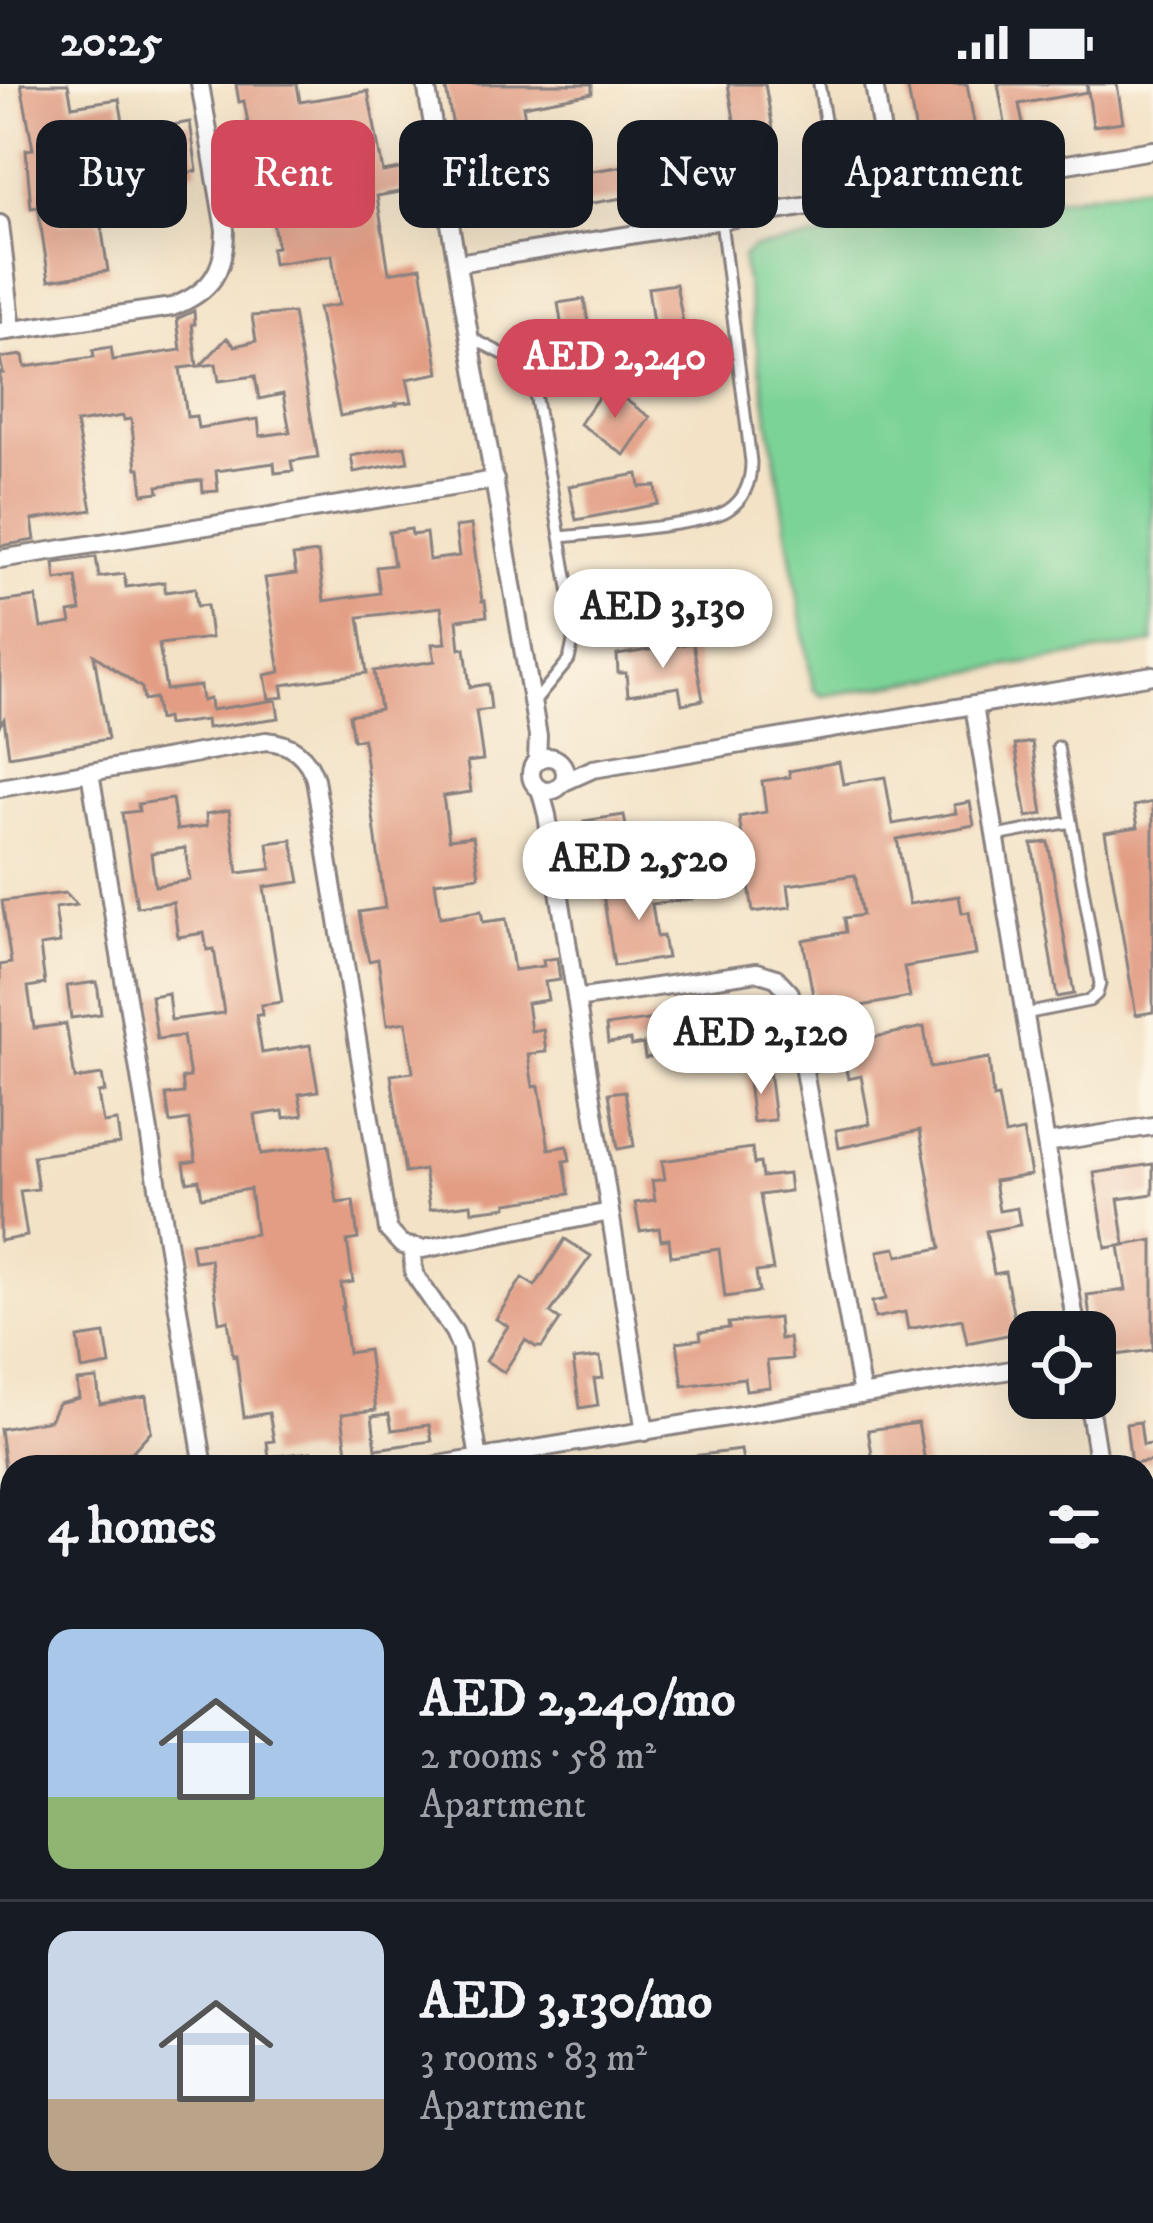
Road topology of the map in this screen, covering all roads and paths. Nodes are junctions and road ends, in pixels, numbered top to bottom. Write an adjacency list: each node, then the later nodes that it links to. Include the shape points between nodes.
1 (200, 84): 15 (street, via 225,230 219,270 207,287 172,307)
2 (426, 84): 5 (street)
3 (819, 84): 6 (lane)
4 (874, 84): 7 (street)
5 (432, 120)
6 (825, 120)
7 (880, 120)
8 (1153, 150): 9 (street)
9 (1065, 165)
10 (0, 224): 15 (street)
11 (452, 228): 14 (street)
12 (672, 228): 14 (street)
13 (722, 228): 18 (lane, via 751,462 747,488 731,508 708,518)
14 (458, 263): 16 (street)
15 (6, 331)
16 (471, 338): 17 (street); 18 (lane, via 513,359 534,388)
17 (495, 480): 19 (street); 21 (street)
18 (561, 537): 21 (lane, via 576,639 564,669)
19 (0, 559)
20 (1153, 675): 22 (street)
21 (532, 705): 25 (street)
22 (974, 706): 25 (street); 28 (street)
23 (1058, 747): 27 (lane)
24 (90, 772): 26 (street); 34 (street, via 266,741 306,759 385,1220 394,1239); 40 (street)
25 (552, 774): 29 (street, via 548,815)
26 (0, 788)
27 (1071, 822): 28 (lane); 30 (lane, via 1099,989 1084,1003)
28 (996, 836): 30 (street)
29 (577, 999): 33 (street); 37 (street, via 747,972 784,984)
30 (1025, 1014): 32 (street)
31 (1153, 1126): 32 (street)
32 (1046, 1143): 35 (street)
33 (610, 1212): 34 (street); 39 (street)
34 (412, 1249): 41 (street, via 414,1274 460,1346)
35 (1074, 1311)
36 (1008, 1370): 37 (street)
37 (862, 1394): 39 (street)
38 (1092, 1419): 43 (street)
39 (645, 1432): 42 (street)
40 (202, 1455)
41 (478, 1455)
42 (504, 1455)
43 (1098, 1455)

